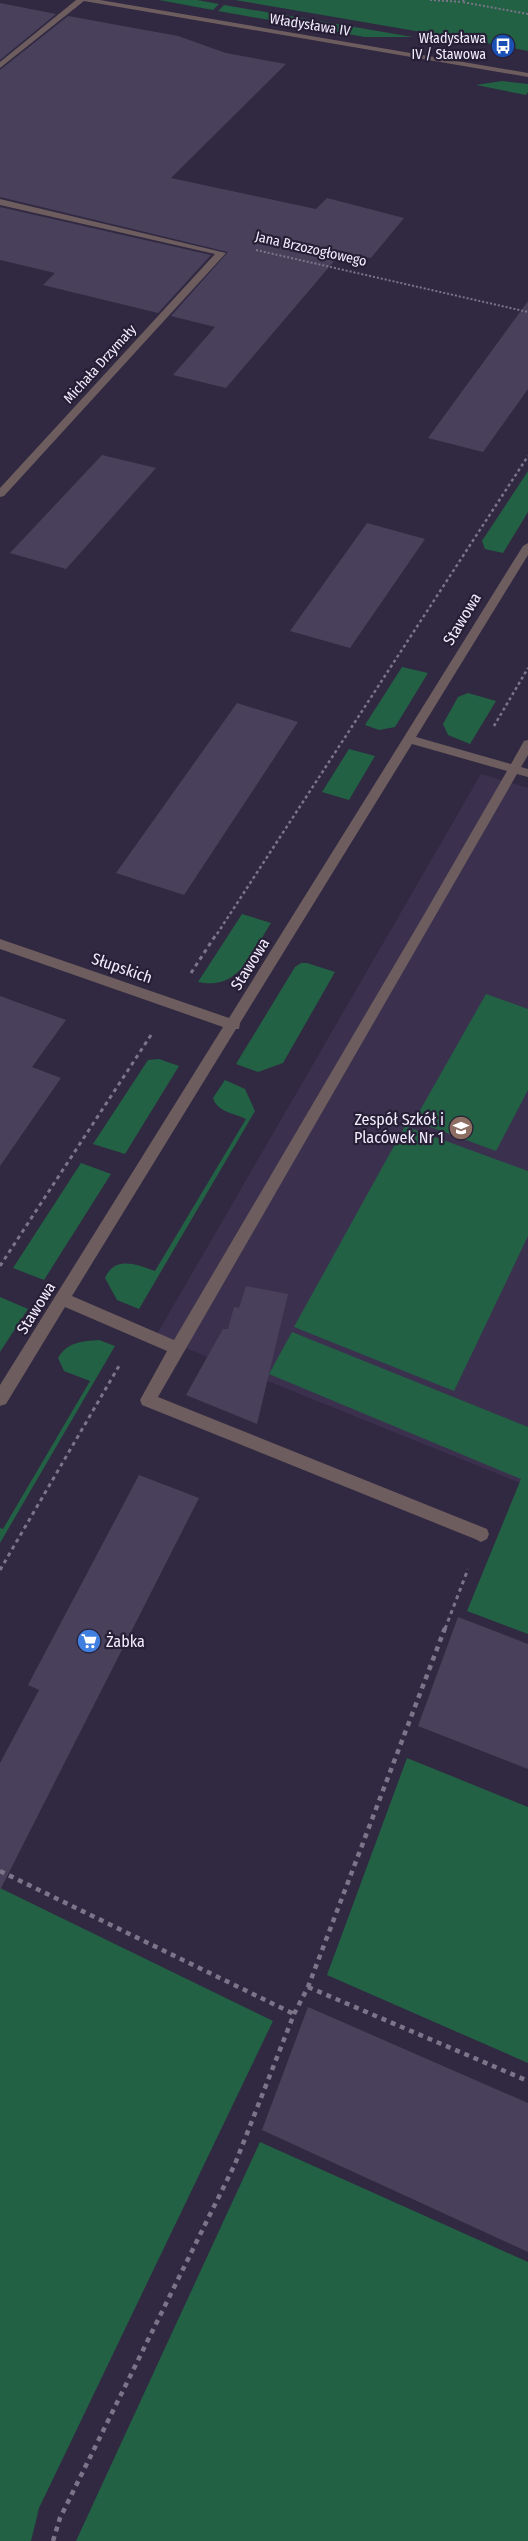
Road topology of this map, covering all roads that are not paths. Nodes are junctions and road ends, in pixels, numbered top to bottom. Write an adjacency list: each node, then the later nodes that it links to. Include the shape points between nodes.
1 (81, 0): 3 (street)
2 (88, 0): 4 (street, Władysława IV)
3 (0, 66)
4 (528, 75)
5 (0, 202): 6 (street, Michała Drzymały, via 220,253)
6 (0, 494)
7 (528, 546): 8 (street, Stawowa)
8 (409, 739): 10 (street); 13 (street, Stawowa)
9 (528, 744): 10 (street)
10 (513, 769): 11 (street); 15 (street, via 431,915)
11 (528, 773)
12 (0, 944): 13 (street, Słupskich)
13 (234, 1024): 14 (street, Stawowa)
14 (62, 1299): 15 (street); 16 (street, Stawowa)
15 (176, 1348): 17 (street, via 148,1400)
16 (0, 1400)
17 (481, 1534)

